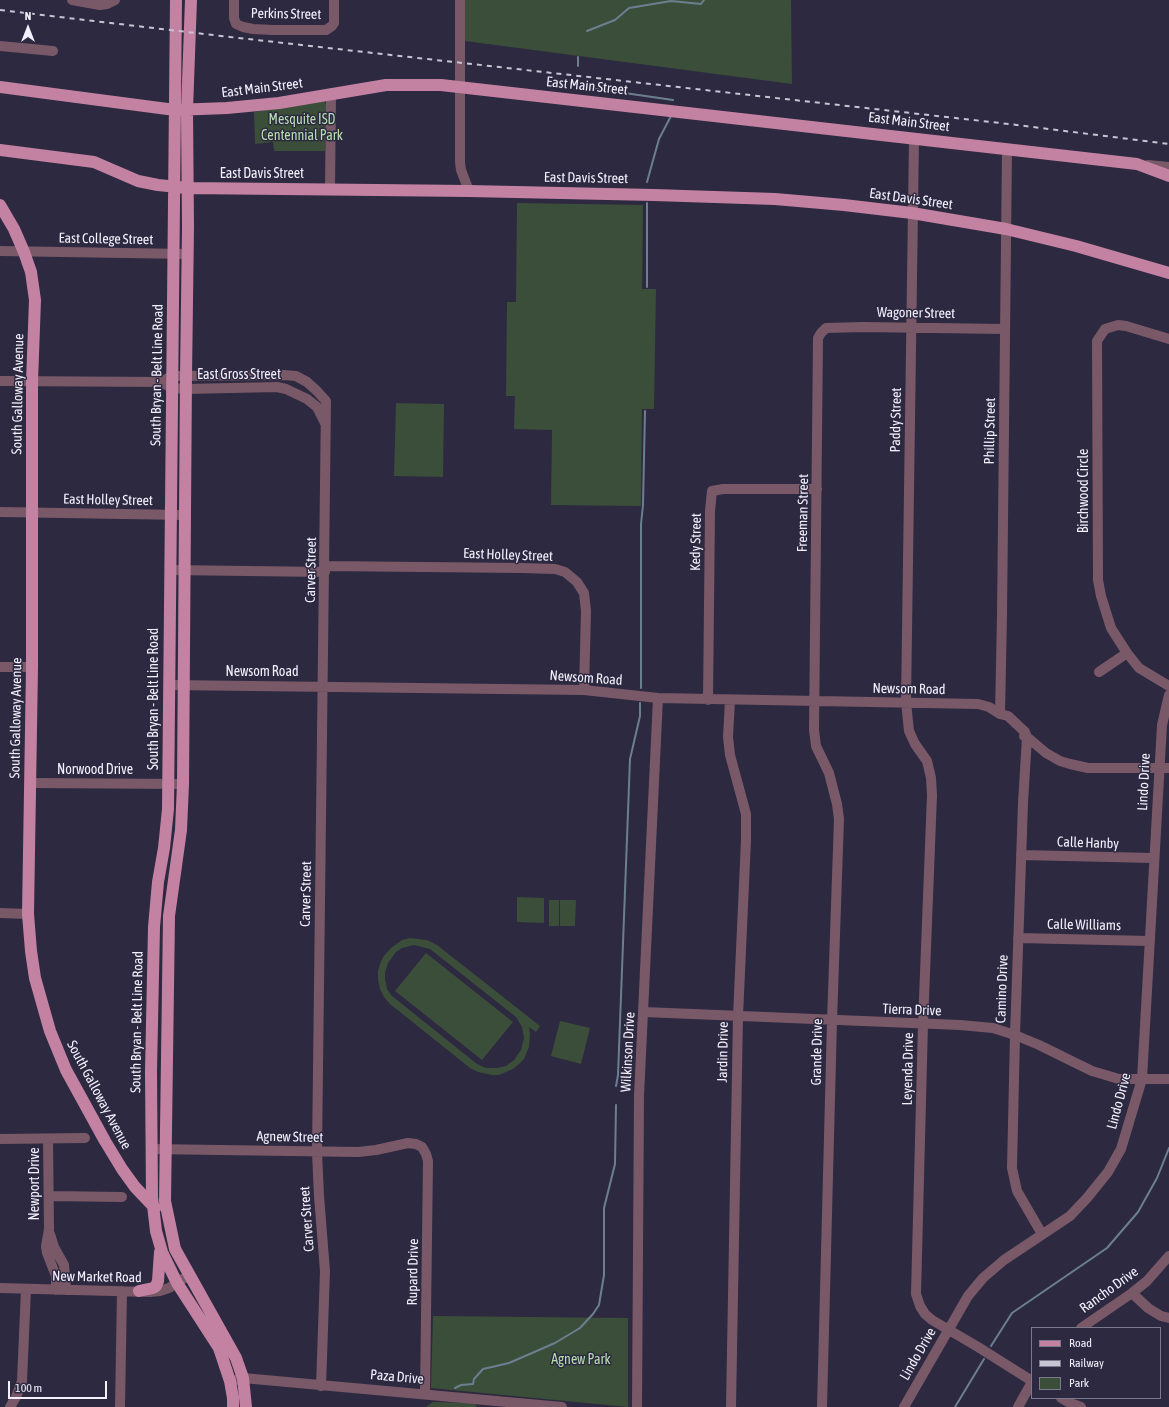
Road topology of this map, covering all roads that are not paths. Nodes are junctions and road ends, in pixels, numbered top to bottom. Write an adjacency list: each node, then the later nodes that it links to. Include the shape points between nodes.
1 (72, 0): 7 (street, via 100,5)
2 (176, 0): 14 (main road)
3 (191, 0): 14 (main road)
4 (234, 0): 5 (street, Perkins Street, via 234,18 236,24 243,27 326,30 334,23)
5 (334, 0)
6 (460, 0): 8 (street)
7 (114, 1)
8 (460, 28): 12 (street); 12 (street, via 456,38 456,76)
9 (0, 46): 10 (street)
10 (53, 51)
11 (0, 87): 14 (main road, East Main Street)
12 (461, 87): 13 (main road, East Main Street, via 386,85); 15 (main road, East Main Street); 24 (street, via 460,162)
13 (331, 94): 14 (main road, East Main Street, via 279,103); 23 (street)
14 (181, 110): 21 (main road, South Bryan - Belt Line Road); 22 (main road, South Bryan - Belt Line Road)
15 (914, 138): 16 (main road, East Main Street); 26 (street, Paddy Street)
16 (1007, 149): 18 (main road, East Main Street); 27 (street, Phillip Street)
17 (0, 150): 21 (main road, East Davis Street, via 94,162 138,181)
18 (1136, 164): 19 (street); 20 (main road, East Main Street)
19 (1169, 167)
20 (1169, 176)
21 (175, 187): 22 (main road, East Davis Street); 30 (main road, South Bryan - Belt Line Road)
22 (188, 188): 23 (main road, East Davis Street); 31 (main road, South Bryan - Belt Line Road)
23 (330, 189): 24 (main road, East Davis Street)
24 (469, 191): 26 (main road, East Davis Street, via 775,199)
25 (0, 205): 29 (main road, South Galloway Avenue)
26 (912, 213): 27 (main road, East Davis Street); 33 (street, Paddy Street)
27 (1006, 229): 32 (main road, East Davis Street); 35 (street, Phillip Street)
28 (0, 252): 29 (street, East College Street)
29 (24, 252): 30 (street, East College Street); 39 (main road, South Galloway Avenue, via 31,272 35,300)
30 (173, 253): 31 (street, East College Street); 40 (main road, South Bryan - Belt Line Road)
31 (188, 254): 37 (main road, South Bryan - Belt Line Road)
32 (1169, 273)
33 (911, 327): 34 (street, Wagoner Street); 35 (street, Wagoner Street); 70 (street, Paddy Street)
34 (826, 328): 46 (street, Freeman Street, via 818,338)
35 (1005, 329): 71 (street, Phillip Street)
36 (1169, 339): 56 (street, Birchwood Circle, via 1118,325 1105,329 1097,341 1098,580 1111,628)
37 (186, 376): 40 (street, East Gross Street); 41 (main road, South Bryan - Belt Line Road); 42 (street, East Gross Street, via 296,376 317,390)
38 (0, 382): 39 (street, East Gross Street)
39 (32, 382): 40 (street, East Gross Street); 48 (main road, South Galloway Avenue)
40 (168, 382): 41 (street, East Gross Street); 44 (main road, South Bryan - Belt Line Road)
41 (186, 389): 43 (street, East Gross Street, via 286,388 317,407); 45 (main road, South Bryan - Belt Line Road)
42 (326, 402): 43 (street, Carver Street)
43 (326, 426): 51 (street, Carver Street)
44 (171, 445): 45 (main road); 49 (main road, South Bryan - Belt Line Road)
45 (185, 445): 50 (main road, South Bryan - Belt Line Road)
46 (817, 489): 67 (street, Kedy Street, via 723,488 712,491); 69 (street, Freeman Street)
47 (0, 512): 48 (street, East Holley Street)
48 (31, 512): 49 (street, East Holley Street); 58 (main road, South Galloway Avenue)
49 (170, 515): 50 (street, East Holley Street); 52 (main road, South Bryan - Belt Line Road)
50 (185, 515): 53 (main road, South Bryan - Belt Line Road)
51 (325, 569): 53 (street, East Holley Street); 62 (street, Carver Street); 64 (street, East Holley Street, via 528,568 565,572 577,582 584,593)
52 (170, 570): 53 (street, East Holley Street); 54 (main road, South Bryan - Belt Line Road)
53 (184, 570): 55 (main road, South Bryan - Belt Line Road)
54 (170, 620): 55 (main road); 60 (main road, South Bryan - Belt Line Road)
55 (184, 620): 61 (main road, South Bryan - Belt Line Road)
56 (1127, 653): 59 (street); 63 (street, Birchwood Circle, via 1140,668)
57 (0, 667): 58 (street)
58 (32, 667): 74 (main road, South Galloway Avenue)
59 (1099, 672)
60 (169, 685): 61 (street, Newsom Road); 75 (main road, South Bryan - Belt Line Road)
61 (184, 685): 62 (street, Newsom Road); 76 (main road, South Bryan - Belt Line Road)
62 (323, 686): 64 (street, Newsom Road); 98 (street, Carver Street)
63 (1169, 686)
64 (584, 690): 66 (street, Newsom Road)
65 (1169, 695): 73 (street, Lindo Drive, via 1162,725)
66 (658, 698): 67 (street, Newsom Road); 83 (street, Wilkinson Drive)
67 (708, 700): 68 (street, Newsom Road)
68 (730, 700): 69 (street, Newsom Road); 84 (street, Jardin Drive, via 730,755 746,814)
69 (815, 701): 70 (street, Newsom Road); 85 (street, Grande Drive, via 816,746 829,773 838,819)
70 (906, 702): 71 (street, Newsom Road, via 978,704); 86 (street, Leyenda Drive, via 909,731 914,744 927,761 931,784)
71 (1000, 714): 72 (street, Newsom Road, via 1008,716 1026,732)
72 (1027, 737): 73 (street, Newsom Road, via 1046,753 1070,764 1088,768); 77 (street, Camino Drive)
73 (1164, 768): 78 (street, Lindo Drive)
74 (30, 784): 75 (street, Norwood Drive); 80 (main road, South Galloway Avenue)
75 (168, 784): 76 (street, Norwood Drive); 88 (main road, South Bryan - Belt Line Road, via 167,827 154,928)
76 (183, 784): 89 (main road, South Bryan - Belt Line Road, via 181,830 169,916)
77 (1021, 855): 78 (street, Calle Hanby); 81 (street, Camino Drive)
78 (1154, 858): 82 (street, Lindo Drive)
79 (0, 913): 80 (street)
80 (28, 914): 100 (main road, South Galloway Avenue, via 35,978 57,1050 105,1141)
81 (1018, 938): 82 (street, Calle Williams); 87 (street, Camino Drive)
82 (1150, 941): 90 (street, Lindo Drive)
83 (644, 1012): 84 (street, Tierra Drive); 131 (street, Wilkinson Drive, via 639,1096)
84 (738, 1016): 85 (street, Tierra Drive); 132 (street, Jardin Drive)
85 (832, 1021): 86 (street, Tierra Drive); 133 (street, Grande Drive)
86 (923, 1024): 87 (street, Tierra Drive, via 993,1028); 118 (street, Leyenda Drive, via 916,1294 925,1314)
87 (1015, 1035): 90 (street, Tierra Drive, via 1092,1071 1119,1079); 104 (street, Camino Drive, via 1012,1168 1017,1191)
88 (151, 1071): 89 (main road); 95 (main road, South Bryan - Belt Line Road)
89 (166, 1071): 96 (main road, South Bryan - Belt Line Road)
90 (1142, 1079): 91 (street, Tierra Drive); 104 (street, Lindo Drive, via 1120,1149 1108,1172 1070,1216)
91 (1169, 1079)
92 (85, 1138): 94 (street)
93 (0, 1139): 94 (street)
94 (48, 1139): 101 (street, Newport Drive)
95 (152, 1149): 96 (street, Agnew Street); 99 (main road, South Bryan - Belt Line Road)
96 (165, 1150): 98 (street, Agnew Street); 106 (main road, South Bryan - Belt Line Road, via 165,1201)
97 (425, 1151): 98 (street, Agnew Street, via 408,1143 365,1152); 124 (street, Rupard Drive, via 428,1160)
98 (317, 1152): 123 (street, Carver Street, via 325,1271)
99 (151, 1177): 100 (main road, via 140,1181); 103 (main road, South Bryan - Belt Line Road)
100 (130, 1180): 103 (main road, South Galloway Avenue)
101 (49, 1196): 102 (street); 112 (street, Newport Drive, via 49,1229 54,1247 64,1265)
102 (122, 1197)
103 (152, 1207): 105 (main road, South Bryan - Belt Line Road); 106 (main road, South Galloway Avenue, via 160,1211 169,1241)
104 (1042, 1234): 118 (street, Lindo Drive, via 983,1278 968,1296)
105 (158, 1241): 109 (main road, South Bryan - Belt Line Road); 114 (main road, via 158,1281 153,1288)
106 (175, 1249): 108 (main road, South Bryan - Belt Line Road)
107 (1169, 1256): 115 (street, Rancho Drive, via 1147,1281)
108 (189, 1275): 109 (street, New Market Road); 119 (main road, South Bryan - Belt Line Road, via 228,1342)
109 (177, 1283): 114 (street, New Market Road, via 160,1291); 120 (main road, South Bryan - Belt Line Road, via 219,1348)
110 (0, 1288): 111 (street, New Market Road)
111 (26, 1289): 112 (street, New Market Road); 126 (street, via 22,1381)
112 (61, 1290): 113 (street, New Market Road)
113 (122, 1291): 114 (street, New Market Road); 127 (street)
114 (139, 1291)
115 (1132, 1293): 116 (street, via 1148,1308); 117 (street, Rancho Drive)
116 (1169, 1318)
117 (1082, 1327)
118 (948, 1330): 121 (street, Leyenda Drive); 134 (street, Lindo Drive)
119 (243, 1378): 120 (street, Paza Drive); 123 (street, Paza Drive); 129 (main road, South Bryan - Belt Line Road)
120 (230, 1381): 128 (main road, South Bryan - Belt Line Road)
121 (1031, 1381)
122 (1031, 1384): 135 (street)
123 (321, 1386): 124 (street, Paza Drive)
124 (425, 1394): 130 (street, Paza Drive)
125 (1063, 1399): 136 (street)
126 (10, 1407)
127 (120, 1407)
128 (233, 1407)
129 (246, 1407)
130 (562, 1407)
131 (638, 1407)
132 (731, 1407)
133 (822, 1407)
134 (904, 1407)
135 (1018, 1407)
136 (1081, 1407)

